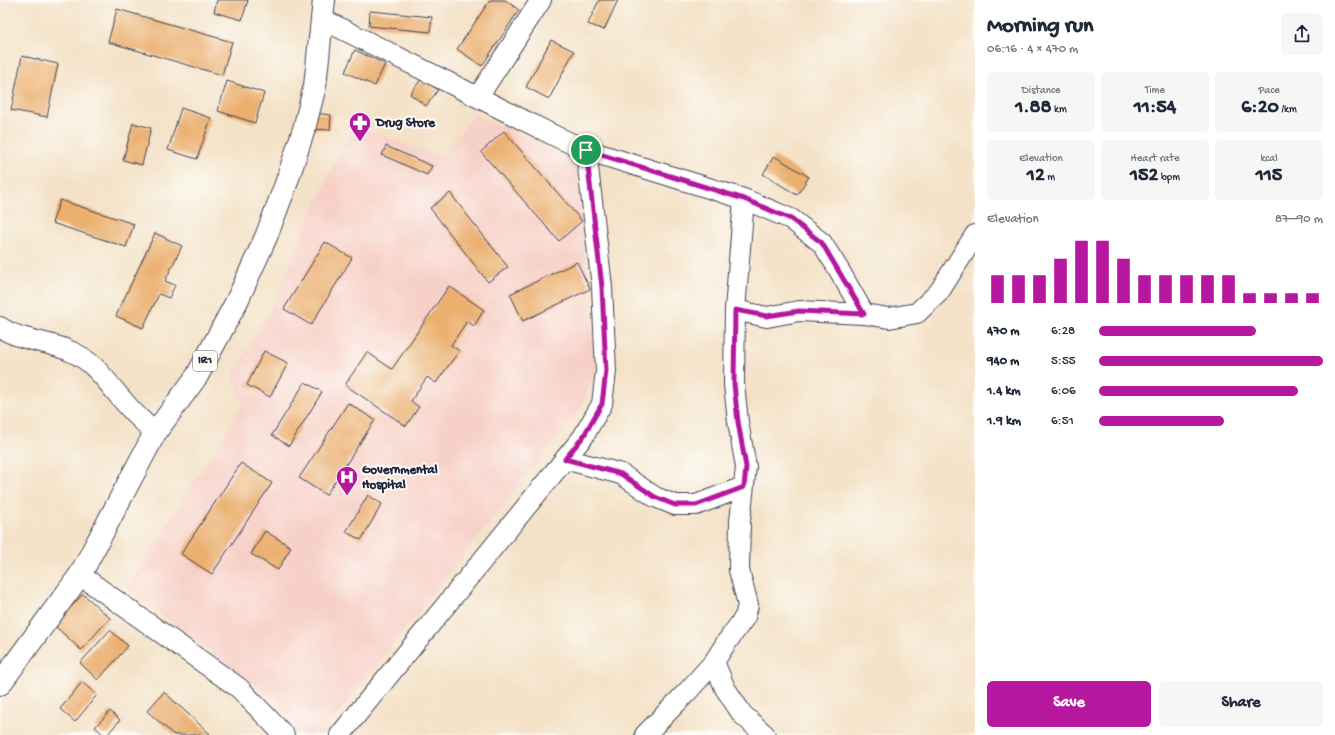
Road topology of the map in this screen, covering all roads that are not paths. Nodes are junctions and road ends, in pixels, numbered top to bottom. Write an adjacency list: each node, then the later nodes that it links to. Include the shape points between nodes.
1 (541, 0): 3 (street)
2 (323, 10): 3 (street); 10 (main road, IR1, via 315,86 304,129 266,237 197,376)
3 (478, 98): 4 (street)
4 (586, 150): 5 (street); 11 (street, via 602,287 606,371 602,404 583,437)
5 (744, 199): 7 (street); 8 (street, via 791,219 822,243)
6 (975, 235): 8 (street, via 939,292 917,313 889,318)
7 (735, 310): 8 (street, via 767,316 799,311); 12 (street, via 734,384 746,467)
8 (864, 314)
9 (0, 327): 10 (street, via 79,356 98,369 127,406)
10 (155, 433): 13 (main road, IR1)
11 (565, 459): 12 (street, via 621,474 655,497 675,505 696,505); 17 (street)
12 (744, 487): 14 (street, via 739,570 748,605 745,617)
13 (80, 575): 15 (main road, IR1); 16 (street, via 239,688)
14 (714, 662): 18 (street); 19 (street, via 724,688 742,714)
15 (0, 684)
16 (284, 735)
17 (340, 735)
18 (645, 735)
19 (765, 735)

